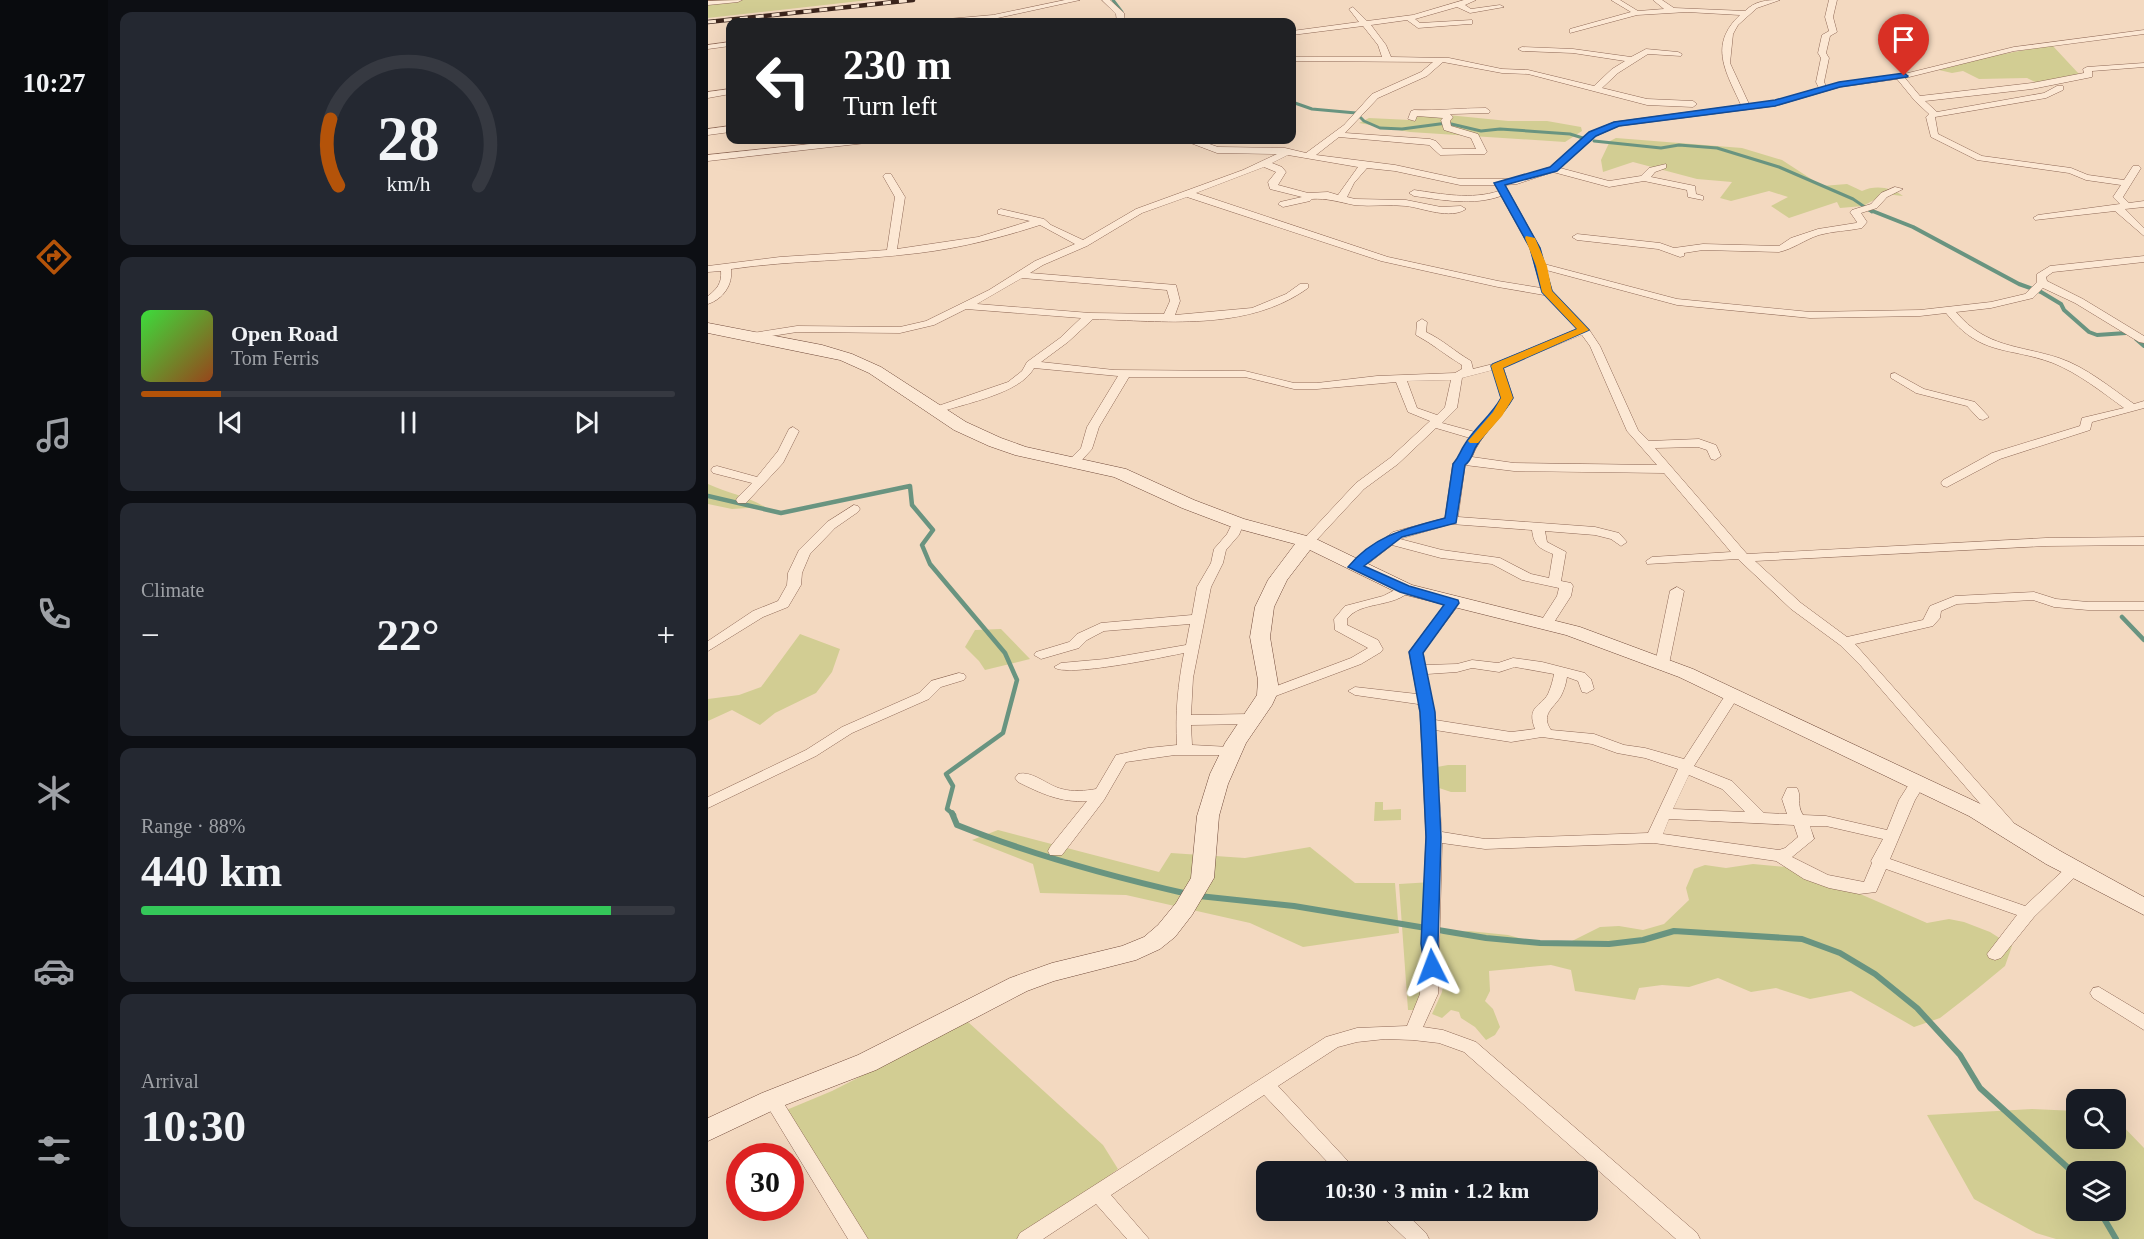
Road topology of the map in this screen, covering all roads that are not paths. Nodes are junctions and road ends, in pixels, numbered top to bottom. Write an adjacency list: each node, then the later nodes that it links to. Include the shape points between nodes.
1 (738, 0): 9 (street)
2 (1076, 0): 16 (street)
3 (1106, 0): 17 (street)
4 (1472, 0): 10 (street)
5 (1615, 0): 14 (street)
6 (1657, 0): 13 (street)
7 (1776, 0): 15 (street, via 1759,3)
8 (1833, 0): 37 (street, via 1829,17 1833,32 1826,35 1822,53 1825,58 1820,82)
9 (708, 3)
10 (1458, 4): 11 (street, via 1470,11); 18 (street)
11 (1500, 7)
12 (1353, 9): 20 (street)
13 (1672, 11): 14 (street); 15 (street)
14 (1637, 13): 21 (street)
15 (1747, 13): 44 (street, via 1730,34 1726,57)
16 (982, 18)
17 (1121, 18)
18 (1409, 18): 19 (street, via 1418,26); 20 (street)
19 (1469, 22)
20 (1368, 24): 23 (street); 28 (street)
21 (1573, 32)
22 (2144, 32): 34 (street, via 2014,49)
23 (1296, 33)
24 (726, 45): 25 (street)
25 (708, 47)
26 (1522, 49): 31 (street, via 1573,51)
27 (1678, 54): 31 (street, via 1647,50)
28 (1387, 58): 29 (street); 30 (street)
29 (1296, 59)
30 (1441, 60): 33 (street); 52 (street, via 1424,74 1379,94)
31 (1633, 60): 38 (street)
32 (2144, 65): 41 (street, via 2087,69 2089,75 2032,86)
33 (1502, 71): 35 (street); 38 (street, via 1528,72)
34 (1899, 76): 37 (street); 41 (street)
35 (1491, 79)
36 (2060, 88): 48 (street, via 2046,95)
37 (1824, 89): 44 (street, via 1795,99)
38 (1596, 90): 42 (street)
39 (726, 93): 40 (street)
40 (708, 95)
41 (1918, 99): 48 (street)
42 (1658, 103): 43 (street); 47 (street)
43 (1693, 104)
44 (1746, 106): 47 (street)
45 (1485, 111): 46 (street)
46 (1443, 114): 49 (street, via 1416,113); 52 (street, via 1449,117 1445,120 1447,128 1475,136 1482,152 1440,152 1433,142)
47 (1680, 115): 62 (street, via 1604,128)
48 (1936, 115): 66 (street, via 1930,117 1934,135 1980,158)
49 (1412, 119)
50 (726, 130): 51 (street)
51 (708, 132)
52 (1338, 134): 56 (street)
53 (831, 144): 57 (street)
54 (1201, 144): 55 (street, via 1217,150)
55 (1287, 152): 56 (street); 58 (street)
56 (1308, 156): 59 (street)
57 (708, 158)
58 (1263, 163): 70 (street); 73 (street, via 1280,169 1273,187)
59 (1364, 165): 65 (street); 74 (street)
60 (1663, 166): 64 (street)
61 (2136, 168): 66 (street)
62 (1553, 169): 67 (street); 68 (street)
63 (888, 176): 88 (street, via 900,196)
64 (1644, 178): 67 (street); 76 (street, via 1692,188 1691,195)
65 (1444, 179): 68 (street); 72 (street)
66 (2125, 183): 80 (street, via 2118,197)
67 (1609, 184): 75 (street)
68 (1502, 188): 72 (street, via 1481,199); 90 (street)
69 (1898, 189): 86 (street, via 1884,195 1874,206 1855,212 1862,222 1860,226 1820,231 1784,248 1697,247 1678,254 1641,243)
70 (1185, 193): 87 (street, via 1139,211); 96 (street, via 1385,259)
71 (1414, 193): 72 (street)
72 (1427, 195): 79 (street)
73 (1308, 196): 74 (street); 77 (street)
74 (1342, 197): 79 (street, via 1355,202)
75 (1609, 198)
76 (1700, 198)
77 (1283, 204)
78 (2144, 204): 80 (street)
79 (1421, 206): 81 (street)
80 (2121, 206): 83 (street); 85 (street)
81 (1461, 208)
82 (1001, 212): 84 (street)
83 (2038, 218)
84 (1041, 221): 87 (street); 88 (street, via 985,240)
85 (2144, 233)
86 (1577, 237)
87 (1083, 244): 93 (street)
88 (891, 253): 91 (street)
89 (2144, 259): 94 (street, via 2050,269 2040,276)
90 (1542, 266): 96 (street); 99 (street, via 1691,304 1830,316)
91 (725, 267): 92 (street); 97 (street, via 725,285)
92 (708, 269)
93 (1018, 275): 98 (street); 101 (street, via 1172,287 1175,301)
94 (2042, 283): 99 (street, via 2029,296 2005,303); 106 (street)
95 (1304, 286): 101 (street, via 1254,311)
96 (1547, 292): 104 (street)
97 (708, 301)
98 (966, 306): 100 (street); 105 (street, via 930,323 900,330 797,329)
99 (1949, 310): 113 (street, via 1962,326 1987,343 2057,360)
100 (1090, 316): 101 (street); 107 (street)
101 (1169, 316)
102 (1422, 322): 110 (street, via 1420,333 1467,363 1468,370)
103 (708, 328): 105 (street)
104 (1584, 330): 108 (street); 119 (street, via 1633,431)
105 (753, 336): 114 (street, via 846,357 875,370)
106 (2143, 340)
107 (1031, 364): 109 (street); 114 (street, via 1012,384)
108 (1497, 366): 110 (street); 118 (street, via 1507,398)
109 (1126, 373): 112 (street, via 1243,374 1294,386); 122 (street, via 1093,427 1089,442)
110 (1457, 376): 112 (street); 116 (street, via 1451,408)
111 (1895, 376): 115 (street, via 1920,391 1971,405)
112 (1400, 378): 116 (street, via 1412,410)
113 (2139, 407): 126 (street, via 2086,420 2086,428 1996,456)
114 (936, 410): 122 (street, via 995,442)
115 (1983, 417)
116 (1436, 422): 118 (street); 134 (street, via 1360,486)
117 (793, 431): 125 (street, via 781,458)
118 (1477, 436): 121 (street)
119 (1645, 445): 120 (street, via 1699,443 1712,448); 124 (street)
120 (1715, 456)
121 (1465, 459): 124 (street, via 1514,467); 129 (street, via 1456,474)
122 (1072, 463): 130 (street, via 1132,477)
123 (717, 470): 125 (street)
124 (1667, 470): 136 (street)
125 (760, 482): 127 (street)
126 (1947, 483)
127 (742, 500)
128 (854, 510): 148 (street, via 831,525 804,553 783,604 758,614)
129 (1451, 520): 131 (street); 132 (street)
130 (1238, 523): 134 (street); 144 (street, via 1220,549 1207,580)
131 (1538, 526): 135 (street, via 1606,533); 139 (street, via 1542,547 1560,552)
132 (1389, 540): 138 (street); 139 (street, via 1441,554 1495,561 1527,577)
133 (2144, 541): 136 (street)
134 (1307, 542): 138 (street); 159 (street, via 1271,589 1258,624)
135 (1621, 542)
136 (1743, 557): 137 (street); 146 (street, via 1796,606)
137 (1652, 561)
138 (1355, 567): 140 (street)
139 (1554, 584): 145 (street, via 1566,586 1566,590)
140 (1405, 589): 142 (street); 159 (street, via 1387,600 1350,609 1339,622 1340,627 1373,643 1376,649 1356,661)
141 (1677, 591): 152 (street)
142 (1453, 603): 145 (street); 154 (street, via 1416,652)
143 (2144, 606): 146 (street, via 2054,603 2034,596 1955,600 1935,609 1928,623)
144 (1198, 619): 147 (street, via 1101,627); 149 (street)
145 (1546, 624): 152 (street)
146 (1845, 642): 177 (street)
147 (1074, 645): 150 (street); 151 (street, via 1096,659)
148 (708, 647)
149 (1191, 648): 151 (street); 163 (street)
150 (1041, 655)
151 (1117, 660): 153 (street)
152 (1662, 664): 160 (street)
153 (1061, 667)
154 (1418, 670): 155 (street, via 1472,664 1499,668 1513,662); 161 (street)
155 (1562, 671): 157 (street, via 1584,679); 165 (street, via 1554,698 1540,712)
156 (959, 677): 173 (street, via 936,684 924,696 847,730 811,753)
157 (1587, 689)
158 (1355, 691): 161 (street)
159 (1268, 694): 162 (street)
160 (1733, 694): 168 (street); 170 (street)
161 (1425, 700): 164 (street)
162 (1250, 719): 163 (street); 167 (street)
163 (1183, 720): 166 (street)
164 (1428, 724): 165 (street, via 1511,737); 179 (street)
165 (1544, 732): 168 (street, via 1594,739)
166 (1185, 748): 167 (street); 172 (street, via 1121,758)
167 (1230, 752): 192 (street, via 1208,814 1205,870 1200,884 1162,934 1141,948 1041,975 967,1008 879,1057)
168 (1686, 767): 174 (street); 175 (street, via 1726,785)
169 (1023, 778): 172 (street, via 1068,797)
170 (1918, 782): 177 (street); 178 (street)
171 (1792, 792): 176 (street, via 1790,807)
172 (1101, 793): 181 (street)
173 (708, 802)
174 (1663, 814): 175 (street); 180 (street)
175 (1759, 817): 176 (street)
176 (1800, 819): 178 (street); 182 (street, via 1806,839)
177 (2013, 832): 184 (street)
178 (1891, 836): 183 (street)
179 (1434, 837): 180 (street, via 1485,844); 190 (street, via 1429,994)
180 (1654, 838): 182 (street)
181 (1056, 851)
182 (1780, 856): 183 (street, via 1797,869 1858,888 1871,886)
183 (1879, 861): 186 (street)
184 (2074, 869): 185 (street); 186 (street)
185 (2144, 907)
186 (2028, 913): 187 (street)
187 (1995, 954)
188 (2100, 993): 189 (street)
189 (2144, 1022)
190 (1412, 1033): 191 (street, via 1351,1035 1332,1042); 201 (street, via 1441,1036 1470,1047)
191 (1266, 1086): 194 (street); 195 (street)
192 (772, 1099): 193 (street); 197 (street)
193 (708, 1130)
194 (1338, 1161)
195 (1097, 1192): 198 (street); 199 (street)
196 (1400, 1221): 200 (street)
197 (858, 1239)
198 (1027, 1239)
199 (1139, 1239)
200 (1419, 1239)
201 (1690, 1239)

